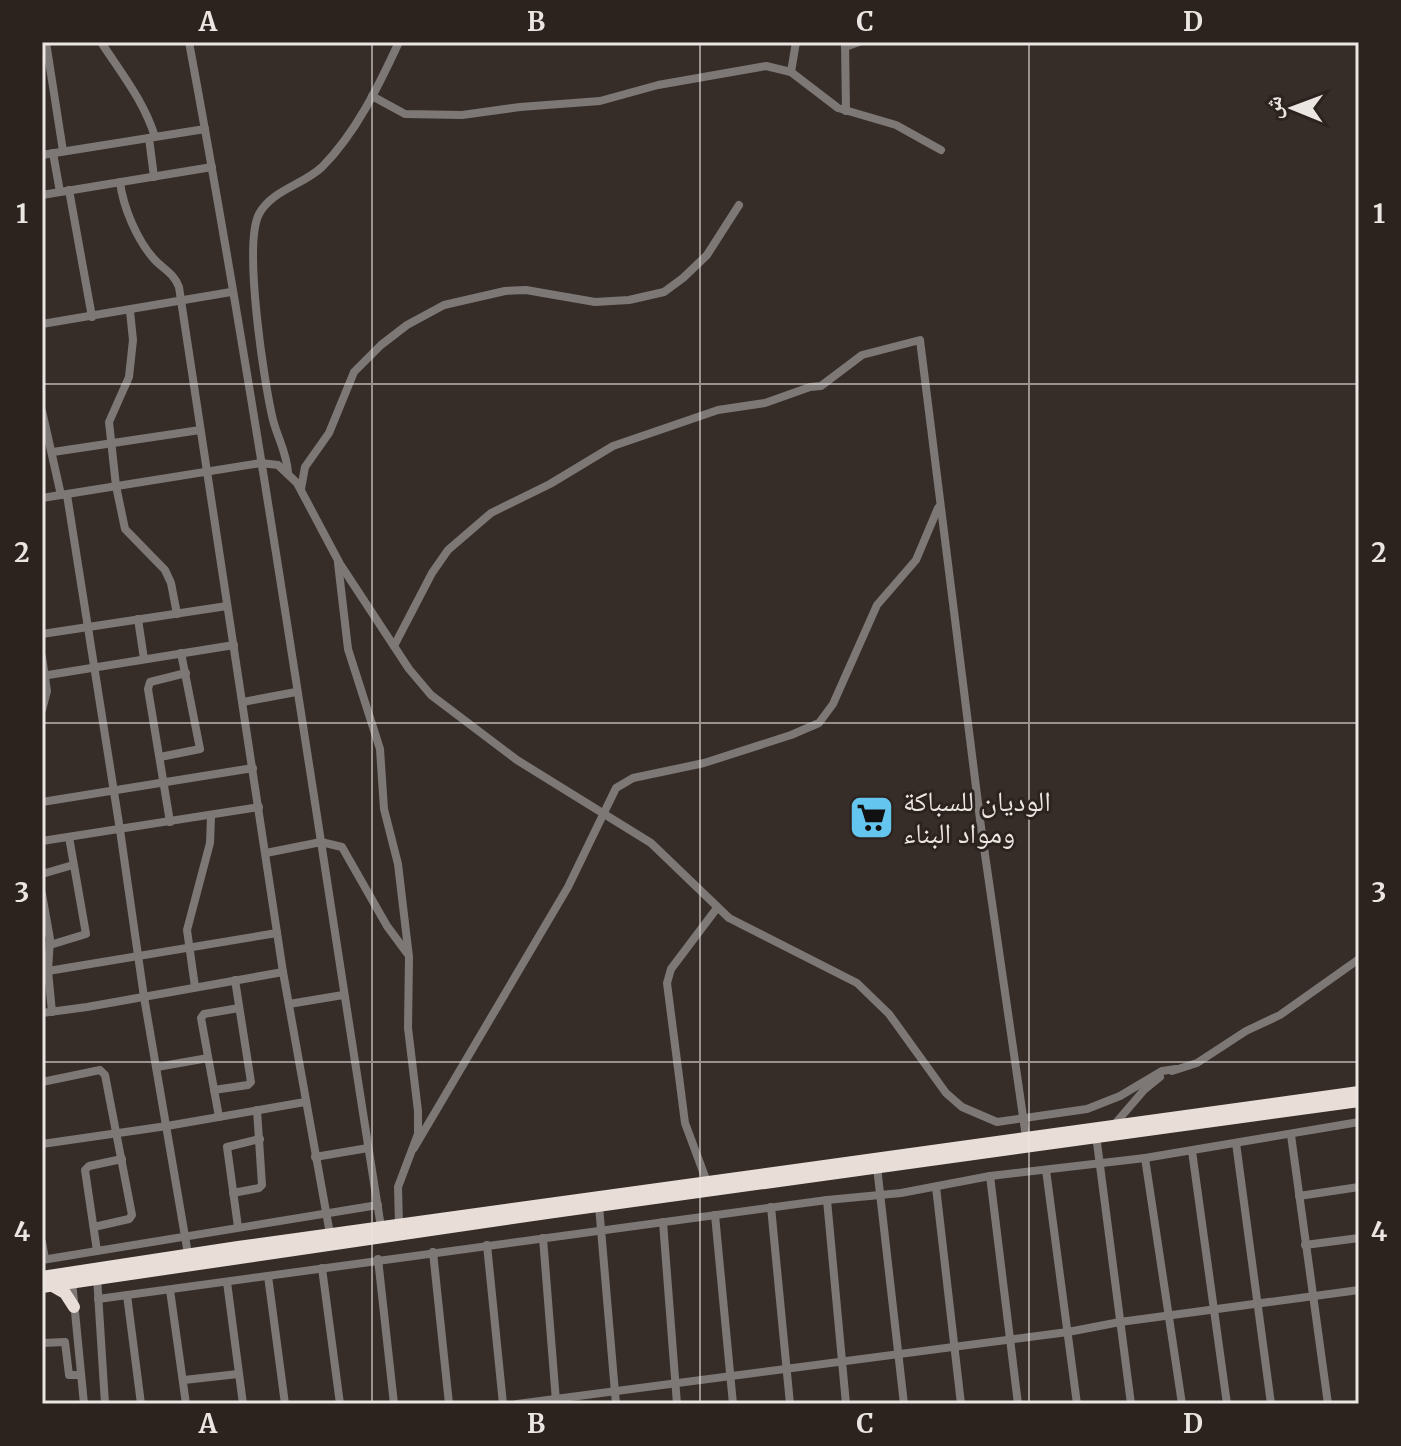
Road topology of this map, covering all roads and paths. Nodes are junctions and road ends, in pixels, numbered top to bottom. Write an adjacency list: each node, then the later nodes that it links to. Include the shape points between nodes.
1 (46, 42): 14 (street)
2 (101, 42): 12 (street, via 145,108)
3 (189, 42): 11 (street)
4 (399, 42): 9 (street)
5 (796, 42): 8 (street)
6 (859, 42): 7 (street)
7 (845, 44): 10 (street)
8 (791, 72): 9 (street, via 753,67 600,101 462,115 405,114); 10 (street)
9 (372, 96): 33 (street, via 332,156 307,179 272,198 256,221 253,247 261,350)
10 (846, 111): 13 (street, via 896,125)
11 (205, 129): 12 (street); 16 (street)
12 (152, 138): 14 (street); 17 (street)
13 (941, 150)
14 (58, 152): 15 (street); 19 (street)
15 (42, 155)
16 (212, 167): 17 (street); 22 (street)
17 (154, 177): 18 (street)
18 (120, 182): 19 (street); 23 (street, via 147,250 174,276)
19 (65, 191): 20 (street); 25 (street)
20 (42, 195)
21 (739, 205): 35 (street, via 707,255 664,292 595,302 505,291 444,305 407,325 354,372 329,433 305,467)
22 (231, 292): 23 (street); 31 (street)
23 (182, 301): 24 (street); 28 (street)
24 (130, 311): 25 (street); 29 (street, via 129,377 110,415)
25 (92, 317): 26 (street)
26 (42, 324)
27 (42, 411): 30 (street)
28 (200, 430): 29 (street); 32 (street)
29 (110, 444): 30 (street); 34 (street)
30 (53, 452): 36 (street)
31 (261, 463): 32 (street); 33 (street, via 274,463); 53 (street)
32 (207, 471): 34 (street); 40 (street)
33 (288, 473): 35 (street)
34 (116, 486): 36 (street); 41 (street, via 125,529 165,570)
35 (301, 489): 39 (street)
36 (64, 495): 37 (street); 43 (street)
37 (42, 498)
38 (940, 504): 46 (street, via 920,340 862,355 821,386 718,410 613,446 491,513 448,550); 62 (street, via 916,560 877,605 833,704 819,723 704,763 633,778 616,788); 99 (street)
39 (337, 558): 46 (street); 78 (street, via 348,649 380,749 384,809 398,864)
40 (227, 606): 41 (street); 45 (street)
41 (177, 614): 42 (street)
42 (138, 619): 43 (street); 49 (street)
43 (88, 627): 44 (street); 50 (street)
44 (42, 634)
45 (234, 645): 47 (street); 54 (street)
46 (394, 646): 62 (street, via 431,695 517,760)
47 (181, 653): 49 (street); 51 (street)
48 (42, 657): 52 (street)
49 (144, 659): 50 (street)
50 (94, 667): 52 (street); 59 (street)
51 (186, 673): 56 (street, via 148,685); 56 (street, via 200,749)
52 (43, 675): 55 (street, via 47,691)
53 (296, 692): 54 (street); 68 (street)
54 (243, 702): 57 (street)
55 (42, 710)
56 (160, 757): 58 (street)
57 (253, 768): 58 (street); 61 (street)
58 (165, 783): 59 (street); 64 (street)
59 (114, 791): 60 (street); 65 (street)
60 (42, 802)
61 (259, 807): 63 (street); 69 (street)
62 (605, 813): 73 (street, via 651,843); 112 (street, via 568,887)
63 (211, 816): 64 (street); 76 (street, via 210,843 187,926)
64 (170, 822): 65 (street)
65 (120, 830): 66 (street); 77 (street)
66 (69, 837): 67 (street); 70 (street)
67 (42, 841)
68 (321, 842): 69 (street); 78 (street, via 344,849); 84 (street)
69 (266, 853): 74 (street)
70 (73, 865): 71 (street); 75 (street, via 86,934)
71 (42, 874)
72 (42, 894): 75 (street)
73 (717, 908): 99 (street, via 857,983 889,1014 962,1107 997,1122); 121 (street, via 671,969 667,983 685,1123)
74 (277, 933): 76 (street); 81 (street)
75 (50, 945): 80 (street)
76 (188, 946): 77 (street); 83 (street)
77 (138, 955): 80 (street); 85 (street)
78 (409, 957): 112 (street, via 408,1028 418,1122)
79 (1359, 959): 91 (street, via 1288,1011 1197,1063)
80 (45, 971): 88 (street)
81 (283, 972): 82 (street); 86 (street)
82 (235, 980): 83 (street); 87 (street)
83 (195, 987): 85 (street)
84 (343, 995): 86 (street); 111 (street)
85 (144, 997): 88 (street); 90 (street)
86 (289, 1004): 96 (street)
87 (239, 1008): 89 (street, via 201,1016); 93 (street, via 251,1083)
88 (47, 1012)
89 (208, 1058): 90 (street); 93 (street)
90 (157, 1067): 102 (street)
91 (1176, 1069): 99 (street, via 1156,1073 1097,1107); 101 (street, via 1144,1090)
92 (42, 1082): 105 (street, via 103,1072)
93 (214, 1090): 98 (street)
94 (1359, 1092): 101 (highway)
95 (1359, 1101): 103 (highway)
96 (305, 1102): 97 (street); 114 (street)
97 (257, 1110): 98 (street); 108 (street)
98 (219, 1117): 102 (street)
99 (1023, 1120): 107 (street)
100 (1359, 1122): 106 (street)
101 (1114, 1125): 103 (highway)
102 (167, 1126): 105 (street); 140 (street)
103 (1095, 1132): 107 (highway); 117 (street); 118 (highway)
104 (42, 1133): 110 (street)
105 (118, 1134): 110 (street); 116 (street)
106 (1291, 1135): 109 (street); 126 (street)
107 (1026, 1137): 121 (highway)
108 (260, 1139): 124 (street, via 262,1185); 124 (street, via 228,1146)
109 (1236, 1143): 113 (street); 163 (street)
110 (43, 1144)
111 (368, 1148): 114 (street); 128 (street)
112 (414, 1148): 134 (street, via 398,1187)
113 (1192, 1151): 115 (street); 165 (street)
114 (315, 1157): 131 (street)
115 (1145, 1158): 117 (street); 166 (street)
116 (122, 1159): 135 (street, via 86,1168); 135 (street, via 131,1218)
117 (1100, 1165): 119 (street); 167 (street)
118 (877, 1167): 125 (street); 129 (highway)
119 (1046, 1170): 120 (street); 168 (street)
120 (990, 1176): 122 (street); 169 (street)
121 (707, 1182): 134 (highway)
122 (936, 1187): 125 (street); 171 (street)
123 (1359, 1187): 126 (street)
124 (233, 1193): 136 (street)
125 (881, 1195): 127 (street); 174 (street)
126 (1299, 1196): 145 (street)
127 (827, 1200): 130 (street); 175 (street)
128 (378, 1205): 131 (street); 137 (street)
129 (599, 1206): 138 (street); 155 (highway)
130 (771, 1207): 132 (street); 176 (street)
131 (326, 1214): 136 (street); 139 (street)
132 (715, 1215): 133 (street); 179 (street)
133 (663, 1222): 138 (street); 181 (street)
134 (399, 1225): 137 (highway)
135 (94, 1227): 146 (street)
136 (238, 1227): 140 (street)
137 (381, 1227): 139 (highway)
138 (601, 1230): 141 (street); 182 (street)
139 (330, 1234): 148 (highway)
140 (185, 1237): 146 (street); 148 (street)
141 (543, 1238): 144 (street); 183 (street)
142 (1359, 1238): 145 (street)
143 (42, 1242): 149 (street)
144 (487, 1245): 147 (street); 193 (street)
145 (1305, 1245): 161 (street)
146 (101, 1251): 149 (street); 151 (street)
147 (433, 1252): 150 (street); 192 (street)
148 (188, 1254): 151 (highway)
149 (43, 1259)
150 (378, 1259): 152 (street); 191 (street)
151 (107, 1268): 154 (highway)
152 (322, 1268): 153 (street); 190 (street)
153 (268, 1276): 156 (street); 189 (street)
154 (71, 1277): 155 (highway); 157 (highway); 164 (street)
155 (94, 1278): 162 (street); 164 (highway)
156 (227, 1282): 158 (street); 177 (street)
157 (45, 1283): 164 (highway)
158 (170, 1290): 160 (street); 180 (street)
159 (1359, 1290): 161 (street)
160 (127, 1295): 162 (street); 186 (street)
161 (1312, 1296): 163 (street); 208 (street)
162 (98, 1299): 172 (street)
163 (1258, 1302): 165 (street); 207 (street)
164 (74, 1304): 173 (street)
165 (1214, 1309): 166 (street); 206 (street)
166 (1170, 1315): 167 (street); 205 (street)
167 (1120, 1322): 168 (street); 204 (street)
168 (1068, 1332): 169 (street); 203 (street)
169 (1009, 1339): 171 (street); 202 (street)
170 (42, 1343): 178 (street, via 65,1342 69,1375)
171 (954, 1347): 174 (street); 201 (street)
172 (101, 1349): 173 (street); 185 (street)
173 (80, 1351): 178 (street)
174 (898, 1352): 175 (street); 200 (street)
175 (842, 1360): 176 (street); 199 (street)
176 (786, 1368): 179 (street); 198 (street)
177 (238, 1374): 180 (street); 188 (street)
178 (81, 1375): 184 (street)
179 (730, 1377): 181 (street); 197 (street)
180 (184, 1380): 187 (street)
181 (676, 1384): 182 (street); 196 (street)
182 (615, 1392): 183 (street); 195 (street)
183 (556, 1402): 194 (street)
184 (84, 1404)
185 (105, 1404)
186 (141, 1404)
187 (186, 1404)
188 (243, 1404)
189 (285, 1404)
190 (340, 1404)
191 (394, 1404)
192 (449, 1404)
193 (503, 1404)
194 (517, 1404)
195 (616, 1404)
196 (677, 1404)
197 (733, 1404)
198 (790, 1404)
199 (846, 1404)
200 (904, 1404)
201 (961, 1404)
202 (1018, 1404)
203 (1077, 1404)
204 (1131, 1404)
205 (1182, 1404)
206 (1227, 1404)
207 (1271, 1404)
208 (1328, 1404)

